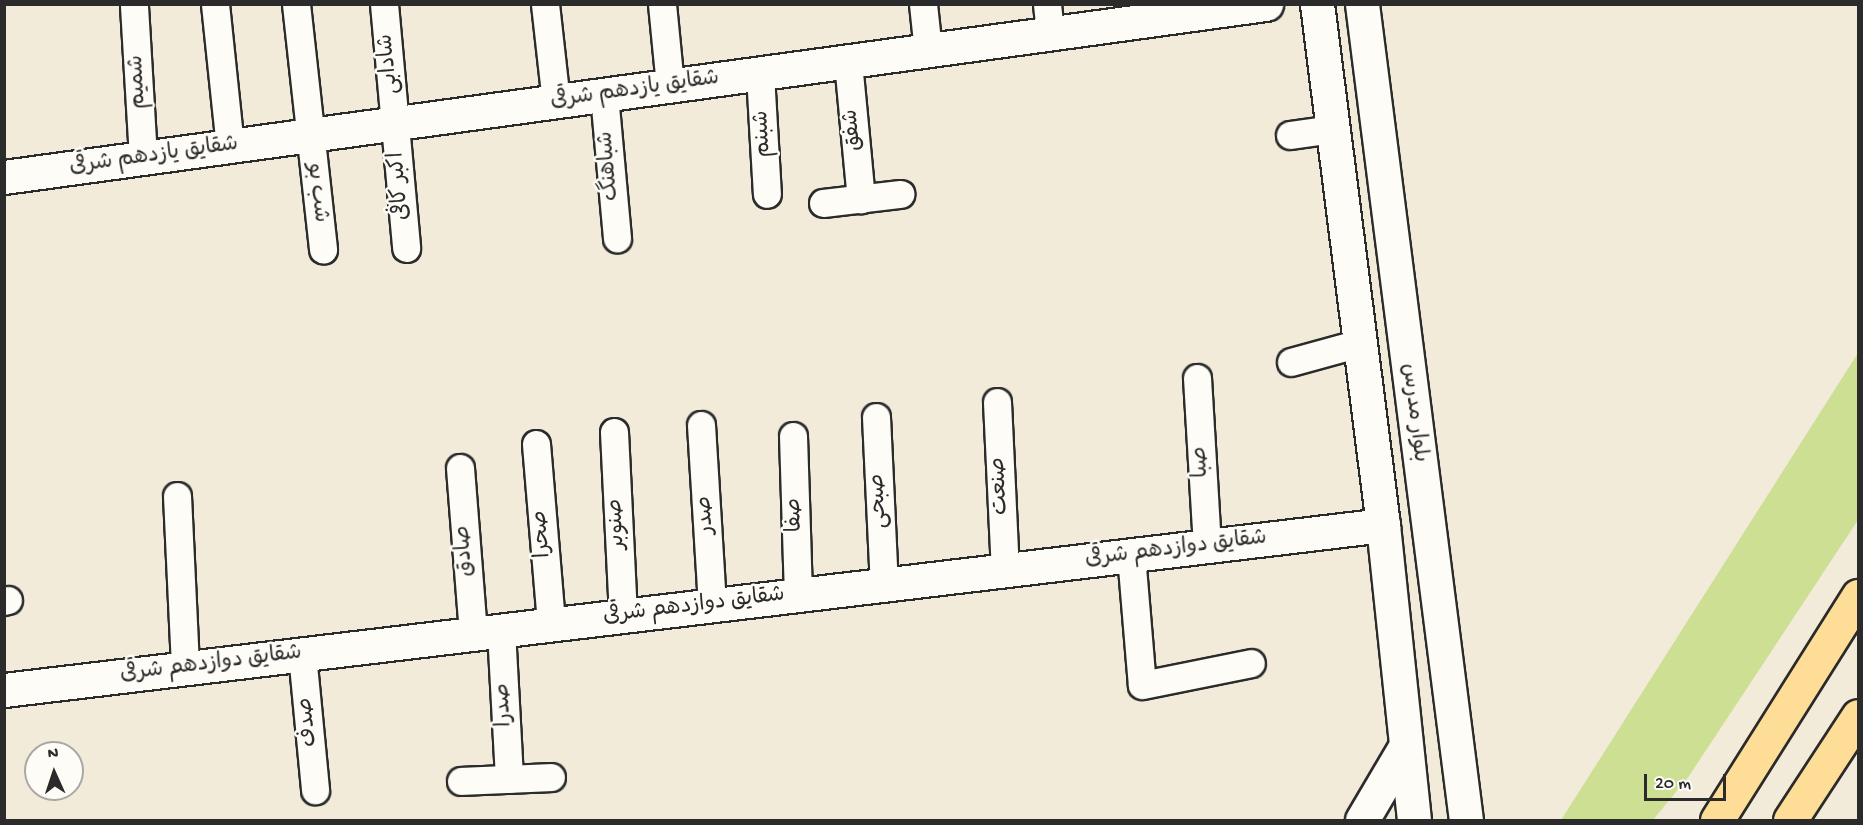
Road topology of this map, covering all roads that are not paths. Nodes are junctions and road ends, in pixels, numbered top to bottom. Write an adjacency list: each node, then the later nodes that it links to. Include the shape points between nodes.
1 (215, 4): 23 (street)
2 (296, 4): 22 (street, شب بو)
3 (384, 4): 19 (street, شادابی)
4 (545, 4): 18 (street)
5 (662, 4): 16 (street)
6 (923, 4): 13 (street)
7 (1266, 4): 11 (street, شقایق یازدهم شرقی)
8 (1317, 4): 20 (street, بلوار مدرس)
9 (1362, 4): 68 (street, بلوار مدرس)
10 (134, 6): 24 (street, شمیم)
11 (1127, 14): 12 (street, شقایق یازدهم شرقی)
12 (1048, 19): 13 (street, شقایق یازدهم شرقی)
13 (928, 51): 14 (street, شقایق یازدهم شرقی)
14 (848, 62): 15 (street, شقایق یازدهم شرقی); 28 (street, شفق)
15 (760, 74): 16 (street, شقایق یازدهم شرقی); 26 (street, شبنم)
16 (670, 86): 17 (street, شقایق یازدهم شرقی)
17 (604, 95): 18 (street, شقایق یازدهم شرقی); 30 (street, شباهنگ)
18 (556, 102): 19 (street, شقایق یازدهم شرقی)
19 (395, 124): 22 (street, شقایق یازدهم شرقی); 31 (street, اکبر کافی)
20 (1333, 129): 21 (street); 33 (street, بلوار مدرس)
21 (1290, 135)
22 (308, 136): 23 (street, شقایق یازدهم شرقی); 32 (street, شب بو)
23 (230, 146): 24 (street, شقایق یازدهم شرقی)
24 (143, 158): 25 (street, شقایق یازدهم شرقی)
25 (4, 177)
26 (767, 194)
27 (900, 194): 28 (street)
28 (861, 199): 29 (street)
29 (822, 203)
30 (617, 237)
31 (406, 248)
32 (323, 250)
33 (1360, 343): 34 (street); 44 (street, بلوار مدرس)
34 (1292, 362)
35 (1197, 378): 45 (street, صبا)
36 (997, 402): 47 (street, صنعت)
37 (876, 417): 48 (street, صبحی)
38 (701, 425): 51 (street, صدر)
39 (614, 432): 52 (street, صنوبر)
40 (793, 436): 49 (street, صفا)
41 (536, 444): 53 (street, صحرا)
42 (460, 468): 54 (street, صادق)
43 (177, 496): 57 (street)
44 (1383, 525): 45 (street, شقایق دوازدهم شرقی); 60 (street, بلوار مدرس)
45 (1207, 546): 46 (street, شقایق دوازدهم شرقی)
46 (1131, 555): 47 (street, شقایق دوازدهم شرقی); 56 (street, via 1142,685)
47 (1005, 570): 48 (street, شقایق دوازدهم شرقی)
48 (884, 585): 49 (street, شقایق دوازدهم شرقی)
49 (798, 595): 51 (street, شقایق دوازدهم شرقی)
50 (1858, 596): 64 (main road)
51 (712, 605): 52 (street, شقایق دوازدهم شرقی)
52 (623, 616): 53 (street, شقایق دوازدهم شرقی)
53 (550, 624): 54 (street, شقایق دوازدهم شرقی)
54 (487, 632): 55 (street, شقایق دوازدهم شرقی); 62 (street, صدرا)
55 (302, 654): 57 (street, شقایق دوازدهم شرقی); 65 (street, صدف)
56 (1251, 663)
57 (185, 668): 58 (street, شقایق دوازدهم شرقی)
58 (4, 690)
59 (1858, 716): 71 (main road)
60 (1405, 747): 66 (street); 67 (street, بلوار مدرس)
61 (551, 777): 62 (street)
62 (509, 779): 63 (street)
63 (461, 781)
64 (1743, 782): 69 (street); 70 (main road)
65 (315, 790)
66 (1362, 820)
67 (1414, 820)
68 (1466, 820)
69 (1698, 820)
70 (1717, 820)
71 (1790, 820)

